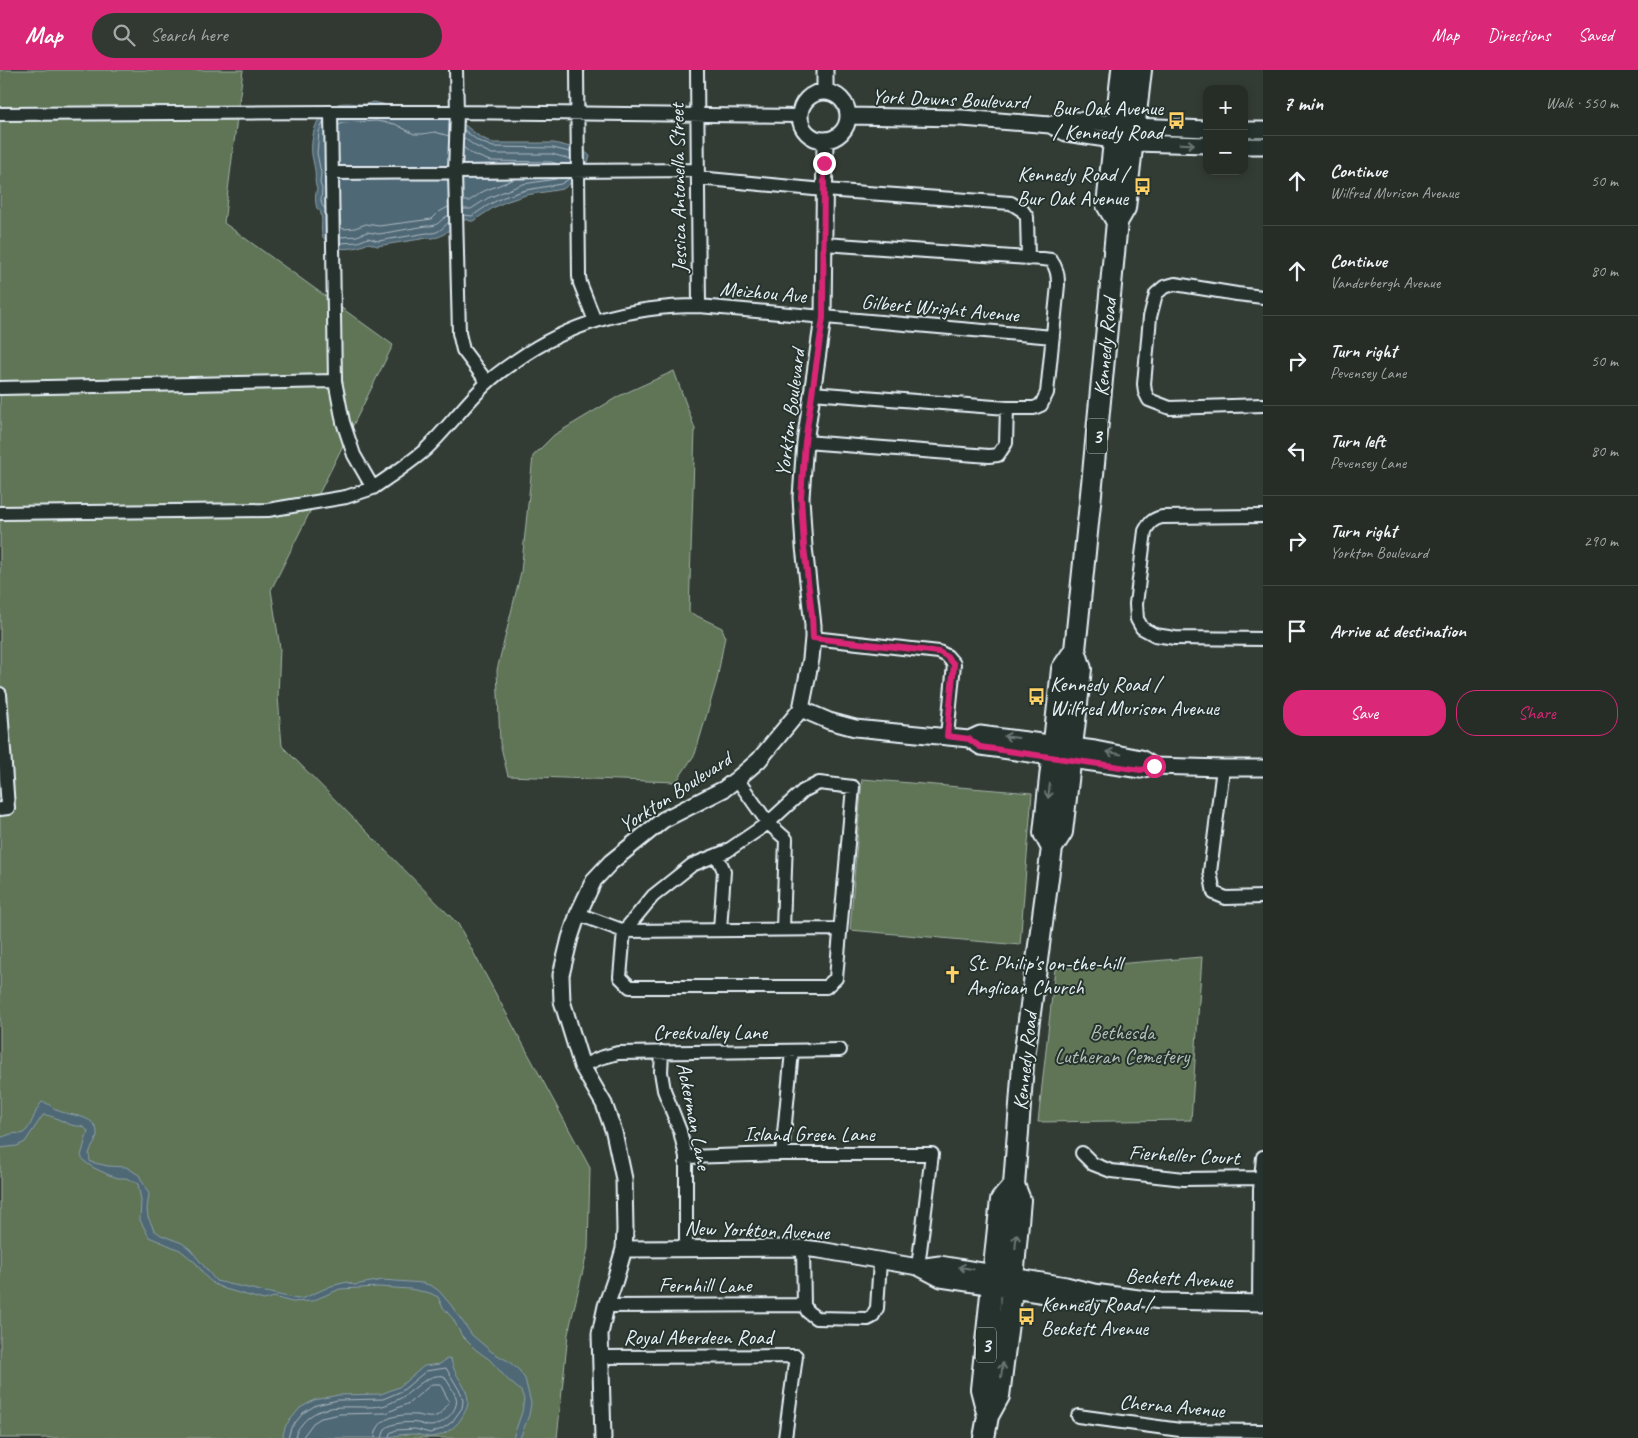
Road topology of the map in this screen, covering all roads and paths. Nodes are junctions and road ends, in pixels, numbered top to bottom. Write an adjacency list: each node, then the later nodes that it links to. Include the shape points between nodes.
1 (456, 70): 9 (street)
2 (577, 70): 10 (street)
3 (697, 70): 12 (street, Jessica Antonella Street)
4 (825, 70): 7 (street)
5 (1122, 70): 18 (main road, Kennedy Road / 3)
6 (1141, 70): 18 (main road, Kennedy Road / 3)
7 (825, 92): 13 (street, via 804,101); 14 (street, via 844,102)
8 (331, 112): 9 (street); 11 (street); 25 (street)
9 (457, 112): 10 (street); 23 (street)
10 (577, 113): 12 (street); 24 (street)
11 (0, 114)
12 (697, 115): 13 (street); 26 (street, Jessica Antonella Street)
13 (799, 116): 19 (street, via 807,133)
14 (848, 116): 18 (street, York Downs Boulevard, via 962,118 1050,125 1066,133); 19 (street, via 843,130)
15 (1203, 129): 18 (street)
16 (1248, 130): 17 (street)
17 (1263, 130)
18 (1124, 133): 20 (street, one-way to 20); 50 (main road, Kennedy Road / 3, via 1107,205 1117,222 1075,650 1081,669)
19 (825, 140): 27 (street, Yorkton Boulevard)
20 (1203, 144)
21 (1248, 146): 22 (street)
22 (1263, 146)
23 (455, 172): 24 (street); 25 (street); 36 (street, via 459,333 463,350)
24 (578, 172): 26 (street); 33 (street, via 579,276)
25 (332, 173): 35 (street)
26 (698, 174): 27 (street); 31 (street, Jessica Antonella Street)
27 (824, 190): 28 (street, Yorkton Boulevard); 29 (street, via 1011,203 1027,218)
28 (824, 244): 29 (street); 32 (street, Yorkton Boulevard)
29 (1028, 259): 34 (street, via 1051,260 1056,267 1058,284)
30 (1263, 297): 39 (street, via 1175,284 1164,288 1156,294 1150,318 1144,384 1149,400 1170,408)
31 (699, 306): 32 (street, Meizhou Ave); 33 (street, Meizhou Ave, via 647,309)
32 (823, 318): 34 (street, Gilbert Wright Avenue); 38 (street, Yorkton Boulevard)
33 (595, 321): 36 (street, Meizhou Ave, via 532,350)
34 (1053, 338): 40 (street, via 1047,393 1041,405)
35 (335, 381): 37 (street); 42 (street, via 354,455)
36 (488, 382): 42 (street, Meizhou Ave, via 424,450)
37 (0, 388)
38 (812, 393): 40 (street); 41 (street, Yorkton Boulevard)
39 (1263, 405)
40 (1008, 408): 41 (street, via 1006,443 998,455)
41 (805, 442): 45 (street, Yorkton Boulevard, via 801,497)
42 (373, 488): 43 (street, Meizhou Ave, via 346,497 268,510)
43 (0, 513)
44 (1263, 516): 46 (street, via 1155,518 1145,531 1136,604 1137,619 1142,628 1155,635)
45 (813, 638): 48 (street, Yorkton Boulevard); 49 (street, via 939,652 946,656 954,664)
46 (1263, 639)
47 (0, 694): 54 (street, via 8,808)
48 (801, 709): 49 (street, via 855,728); 53 (street, Yorkton Boulevard, via 759,760)
49 (947, 736): 50 (street, via 969,739 980,734)
50 (1062, 751): 51 (street, via 1141,770 1154,766); 72 (main road, Kennedy Road / 3, via 1044,833 1052,848 1023,1065)
51 (1222, 768): 52 (street); 57 (street, via 1210,872 1214,893 1226,898)
52 (1263, 768)
53 (737, 779): 55 (street); 58 (street, Yorkton Boulevard, via 663,820 611,862 594,880)
54 (0, 809)
55 (768, 822): 56 (street); 59 (street, via 803,791 819,783 853,786); 60 (street, via 786,839)
56 (717, 855): 61 (street, via 724,872); 62 (street, via 692,865 653,896)
57 (1263, 897)
58 (578, 914): 62 (street); 66 (street, Yorkton Boulevard, via 561,975 562,1001)
59 (839, 928): 60 (street); 62 (street, via 836,978 826,987 630,987 620,977)
60 (783, 929): 61 (street)
61 (720, 930): 62 (street)
62 (624, 931)
63 (840, 1050): 64 (street, Creekvalley Lane)
64 (792, 1051): 65 (street, Creekvalley Lane); 68 (street)
65 (662, 1052): 66 (street, Creekvalley Lane, via 618,1053); 69 (street, Ackerman Lane, via 664,1090)
66 (582, 1066): 74 (street, Yorkton Boulevard, via 604,1104 618,1147 625,1195)
67 (1082, 1153): 71 (street, Fierheller Court, via 1093,1164 1111,1171 1184,1179)
68 (782, 1154): 69 (street, Island Green Lane); 77 (street, Island Green Lane, via 932,1154)
69 (686, 1157): 75 (street, Ackerman Lane)
70 (1263, 1157): 71 (street)
71 (1260, 1178): 80 (street)
72 (1014, 1185): 78 (main road, Kennedy Road / 3, via 1001,1200); 79 (main road, Kennedy Road / 3, one-way to 72, via 1020,1200)
73 (803, 1248): 75 (street, New Yorkton Avenue); 76 (street, New Yorkton Avenue); 81 (street)
74 (624, 1249): 75 (street, New Yorkton Avenue); 82 (street, Yorkton Boulevard)
75 (686, 1249)
76 (880, 1261): 77 (street, New Yorkton Avenue); 81 (street, via 878,1308 872,1317 816,1318)
77 (918, 1267): 78 (street, New Yorkton Avenue, via 940,1264)
78 (993, 1280): 79 (street, New Yorkton Avenue); 84 (main road, Kennedy Road / 3, via 981,1390)
79 (1013, 1283): 80 (street, Beckett Avenue, via 1065,1298 1094,1292 1161,1301); 84 (main road, Kennedy Road / 3, one-way to 79, via 998,1396)
80 (1261, 1303)
81 (804, 1305): 82 (street, Fernhill Lane)
82 (606, 1306): 83 (street, Yorkton Boulevard, via 601,1325)
83 (600, 1358): 87 (street, Yorkton Boulevard); 88 (street, Royal Aberdeen Road, via 796,1356)
84 (988, 1416): 89 (main road, Kennedy Road / 3)
85 (1078, 1416): 86 (street, Cherna Avenue, via 1190,1431)
86 (1263, 1431)
87 (603, 1438)
88 (785, 1438)
89 (984, 1438)

